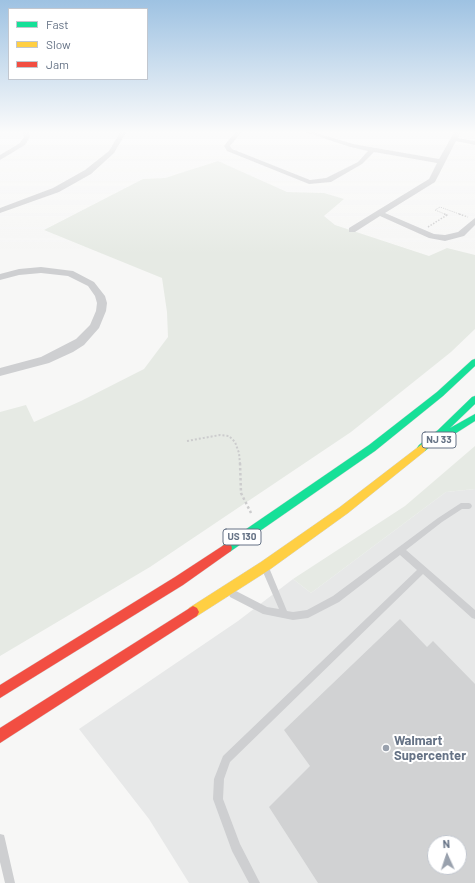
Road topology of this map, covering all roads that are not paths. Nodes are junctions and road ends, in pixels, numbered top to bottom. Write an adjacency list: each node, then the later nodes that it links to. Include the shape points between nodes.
1 (88, 172): 5 (street, via 45,195)
2 (285, 172): 3 (street, via 309,182 328,180)
3 (343, 172)
4 (437, 172): 6 (street, via 427,184)
5 (0, 211)
6 (379, 214): 7 (street, via 432,236 445,238 461,234); 8 (street)
7 (472, 218)
8 (352, 230)
9 (0, 277): 11 (street, via 41,270 70,274 91,284 102,303 95,326 74,346 45,360)
10 (474, 363): 22 (main road, US 130, via 408,420 258,526 178,581)
11 (0, 372)
12 (475, 399): 14 (main road)
13 (475, 417): 14 (main road, NJ 33)
14 (404, 463): 17 (main road, via 344,510)
15 (469, 506): 16 (lane, via 461,506)
16 (400, 550): 18 (lane); 20 (lane, via 336,599 308,614 293,616)
17 (264, 566): 19 (main road); 20 (lane)
18 (422, 570): 21 (lane); 26 (lane, via 226,759 219,779 218,799 236,847)
19 (229, 591): 20 (lane, via 266,610); 23 (main road)
20 (284, 613)
21 (475, 615)
22 (0, 692)
23 (0, 736)
24 (0, 838): 25 (lane)
25 (10, 883)
26 (255, 883)

